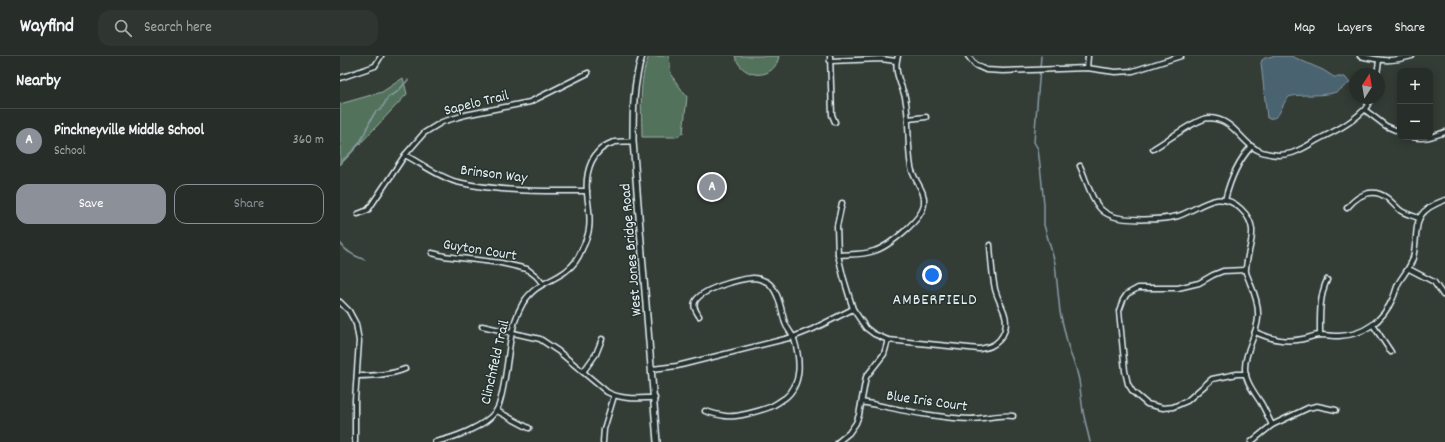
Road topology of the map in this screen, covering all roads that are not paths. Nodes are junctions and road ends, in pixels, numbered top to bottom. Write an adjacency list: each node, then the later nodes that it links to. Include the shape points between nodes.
1 (381, 56): 15 (street, via 376,66)
2 (642, 56): 24 (street, West Jones Bridge Road, via 635,85)
3 (830, 56): 11 (street)
4 (968, 56): 12 (street, via 975,65 986,70)
5 (1088, 56): 12 (street)
6 (1182, 56): 12 (street, via 1133,71 1115,72)
7 (1360, 56): 10 (street)
8 (1412, 56): 10 (street)
9 (897, 58): 11 (street); 19 (street, via 896,70 905,97)
10 (1379, 61): 13 (street)
11 (830, 62): 20 (street, via 832,115)
12 (1087, 68)
13 (1377, 68)
14 (588, 73): 27 (street, Sapelo Trail, via 530,102 442,122 424,133)
15 (340, 78)
16 (1368, 104): 17 (street)
17 (1365, 110): 21 (street, via 1386,126); 25 (street, via 1345,125 1293,153 1273,154)
18 (926, 117): 19 (street)
19 (908, 119): 38 (street, via 911,169 921,188 924,205 922,213 886,245 874,251)
20 (835, 122)
21 (1397, 131)
22 (1445, 132): 23 (street)
23 (1433, 136)
24 (633, 141): 29 (street, Clinchfield Trail, via 616,142 598,152 590,162); 57 (street, West Jones Bridge Road)
25 (1251, 147): 26 (street, via 1228,124 1207,118); 30 (street, via 1235,171)
26 (1153, 149)
27 (405, 155): 29 (street, Brinson Way, via 456,182 514,189); 34 (street, Sapelo Trail, via 368,210)
28 (1080, 166): 30 (street, via 1100,207 1111,216 1119,218 1167,219 1208,201)
29 (587, 191): 42 (street, Clinchfield Trail, via 589,228 582,250 566,271)
30 (1225, 200): 40 (street, via 1242,210 1251,224 1252,240)
31 (1445, 200): 35 (street, via 1426,208)
32 (842, 203): 38 (street, via 837,226)
33 (1347, 208): 35 (street, via 1359,196 1371,192 1388,198 1406,214)
34 (358, 214)
35 (1419, 218): 39 (street, via 1416,246)
36 (990, 245): 54 (street, via 995,289 1006,320 1004,332 996,343 979,349)
37 (432, 253): 42 (street, Guyton Court, via 527,269)
38 (838, 255): 45 (street)
39 (1409, 268): 43 (street, via 1434,282); 47 (street, via 1388,308)
40 (1245, 270): 50 (street, via 1257,303 1258,318); 59 (street, via 1223,271 1199,283 1178,288 1138,288 1127,294 1119,311 1128,384 1147,404 1163,408 1173,407 1187,401 1212,379)
41 (1327, 280): 51 (street, via 1322,298)
42 (543, 284): 49 (street, Clinchfield Trail, via 536,288 522,305)
43 (1443, 295)
44 (340, 302): 60 (street, via 356,324 359,341)
45 (853, 309): 52 (street); 54 (street, via 866,328)
46 (699, 316): 52 (street, via 695,309 698,297 741,280 760,279 771,286 778,297 786,325)
47 (1373, 325): 51 (street, via 1350,334); 55 (street)
48 (482, 326): 49 (street)
49 (512, 332): 58 (street, via 540,340); 65 (street, Clinchfield Trail)
50 (1255, 332): 51 (street, via 1287,341); 59 (street, via 1247,352)
51 (1320, 335)
52 (793, 337): 57 (street, via 677,366); 66 (street, via 799,368 789,394 770,407 744,414 726,417)
53 (602, 339): 58 (street, via 596,354)
54 (888, 340): 63 (street, via 884,354 866,377)
55 (1391, 352)
56 (406, 369): 60 (street, via 374,376)
57 (652, 369): 62 (street, West Jones Bridge Road)
58 (583, 372): 61 (street)
59 (1246, 374): 68 (street)
60 (357, 376): 70 (street)
61 (614, 396): 62 (street); 72 (street, via 604,429)
62 (655, 398): 73 (street, West Jones Bridge Road)
63 (862, 402): 67 (street, Blue Iris Court, via 944,417 972,419); 74 (street, via 856,423)
64 (1336, 410): 68 (street, via 1317,406 1308,408)
65 (497, 411): 69 (street); 71 (street, Clinchfield Trail, via 484,423)
66 (704, 411)
67 (1013, 416)
68 (1272, 425): 75 (street)
69 (529, 428)
70 (355, 442)
71 (435, 442)
72 (603, 442)
73 (657, 442)
74 (838, 442)
75 (1251, 442)

